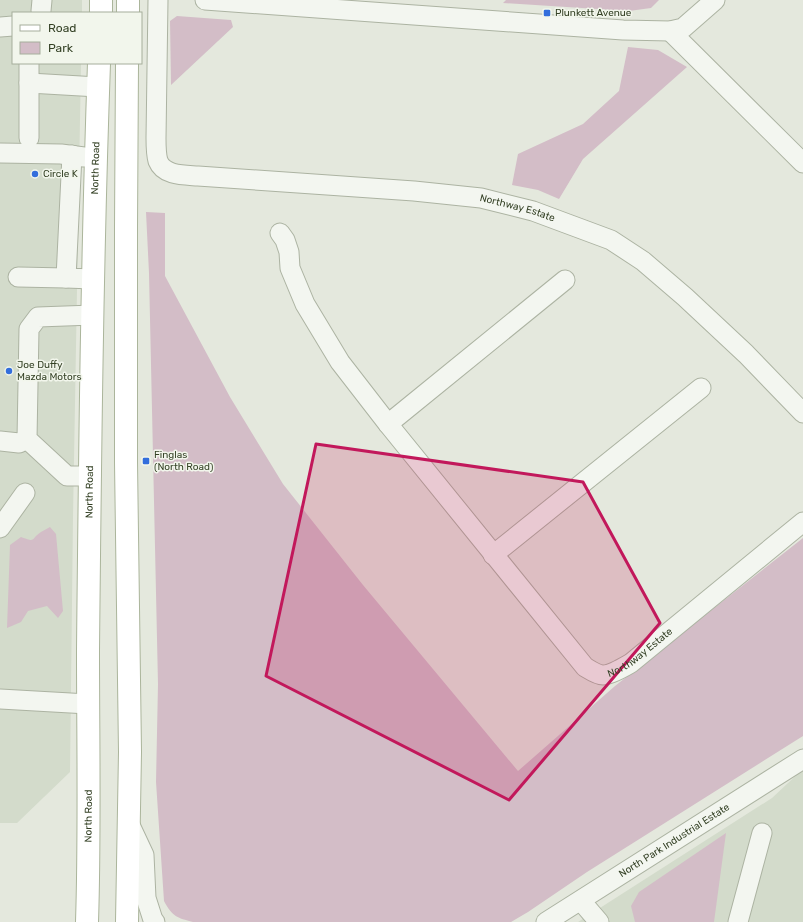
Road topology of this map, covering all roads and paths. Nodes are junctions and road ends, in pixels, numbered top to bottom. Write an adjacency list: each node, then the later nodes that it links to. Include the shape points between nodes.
1 (101, 0): 6 (main road)
2 (128, 0): 7 (main road)
3 (158, 0): 28 (street, Northway Estate, via 156,138 158,160 163,169 170,173 198,176 481,198 533,211 611,240 643,261 685,297 746,354)
4 (205, 0): 10 (street)
5 (715, 0): 10 (street, via 683,28)
6 (101, 12)
7 (128, 12)
8 (12, 26): 9 (street)
9 (0, 27)
10 (670, 31): 20 (street)
11 (29, 64): 14 (street)
12 (99, 64): 15 (main road, North Road)
13 (127, 64): 40 (main road, via 126,455)
14 (29, 83): 15 (street); 16 (street)
15 (98, 87): 19 (main road, North Road)
16 (29, 138)
17 (0, 153): 18 (street)
18 (72, 156): 19 (street); 23 (street)
19 (96, 159): 24 (main road, North Road)
20 (803, 163)
21 (280, 233): 29 (street, Northway Estate, via 289,252 290,268 306,304 340,362)
22 (18, 277): 23 (street)
23 (66, 278): 24 (street)
24 (93, 279): 26 (main road, North Road)
25 (565, 280): 29 (street)
26 (93, 315): 30 (street, via 38,317 29,329); 32 (main road, North Road)
27 (701, 388): 36 (street)
28 (803, 413)
29 (388, 424): 36 (street, Northway Estate)
30 (27, 439): 31 (street, via 18,443); 32 (street, via 67,476)
31 (0, 442)
32 (90, 476): 38 (main road, North Road)
33 (25, 494): 35 (street)
34 (803, 522): 36 (street, Northway Estate, via 631,663 603,675 585,667)
35 (0, 528)
36 (493, 555)
37 (0, 699): 38 (street)
38 (88, 704): 43 (main road, North Road)
39 (803, 759): 42 (street, North Park Industrial Estate)
40 (129, 823): 44 (main road); 45 (street, via 144,855 146,898)
41 (762, 833): 48 (street)
42 (581, 901): 46 (street, North Park Industrial Estate); 47 (street)
43 (87, 922)
44 (127, 922)
45 (155, 922)
46 (546, 922)
47 (599, 922)
48 (738, 922)

